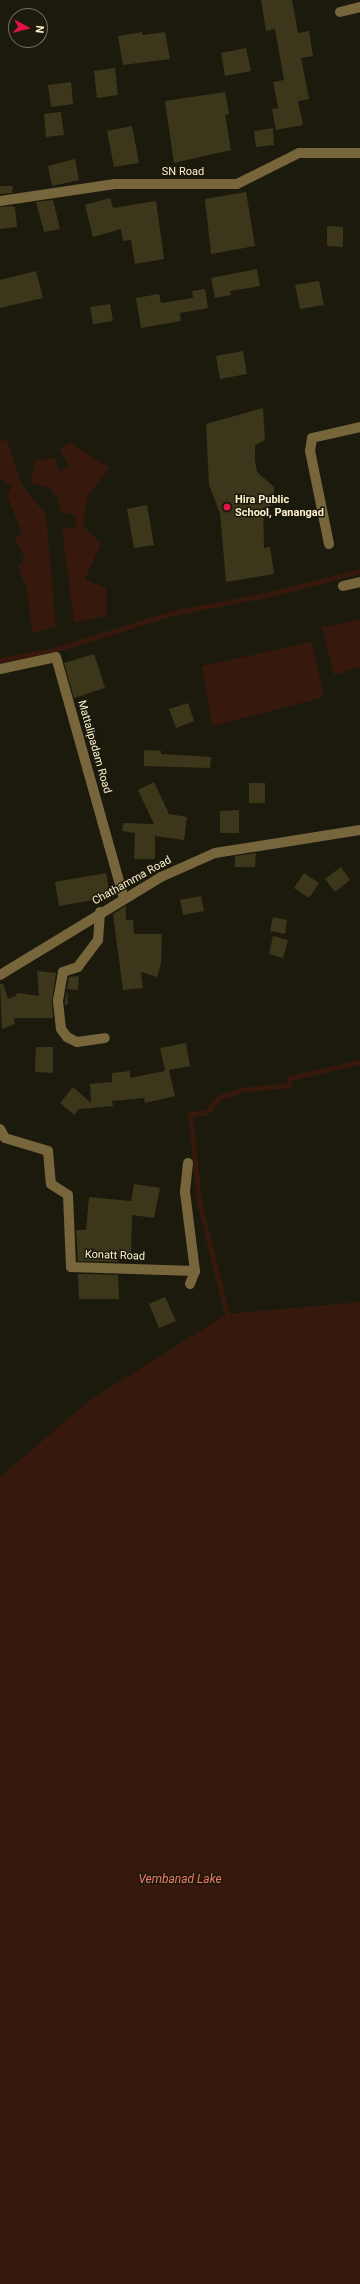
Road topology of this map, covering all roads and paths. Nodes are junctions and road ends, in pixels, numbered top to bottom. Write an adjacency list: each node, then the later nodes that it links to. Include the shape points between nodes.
1 (360, 7): 2 (street)
2 (340, 12)
3 (360, 153): 4 (street, SN Road, via 299,153 236,184 115,184)
4 (0, 201)
5 (360, 427): 6 (street, via 312,438 310,450)
6 (329, 544)
7 (360, 582): 8 (street)
8 (343, 586)
9 (0, 669): 11 (street, Mattalipadam Road, via 56,657)
10 (360, 830): 11 (street, Chathamma Road, via 215,853 161,877)
11 (124, 898): 12 (street, Chathamma Road)
12 (100, 912): 13 (street, Chathamma Road); 14 (street, via 98,940 78,967 63,972 58,1001 61,1029 67,1037 77,1042)
13 (0, 975)
14 (105, 1038)
15 (0, 1129): 17 (street, Konatt Road, via 5,1138 48,1151 51,1184 68,1195 71,1267)
16 (188, 1163): 17 (street, via 185,1192)
17 (195, 1271): 18 (street)
18 (190, 1284)

